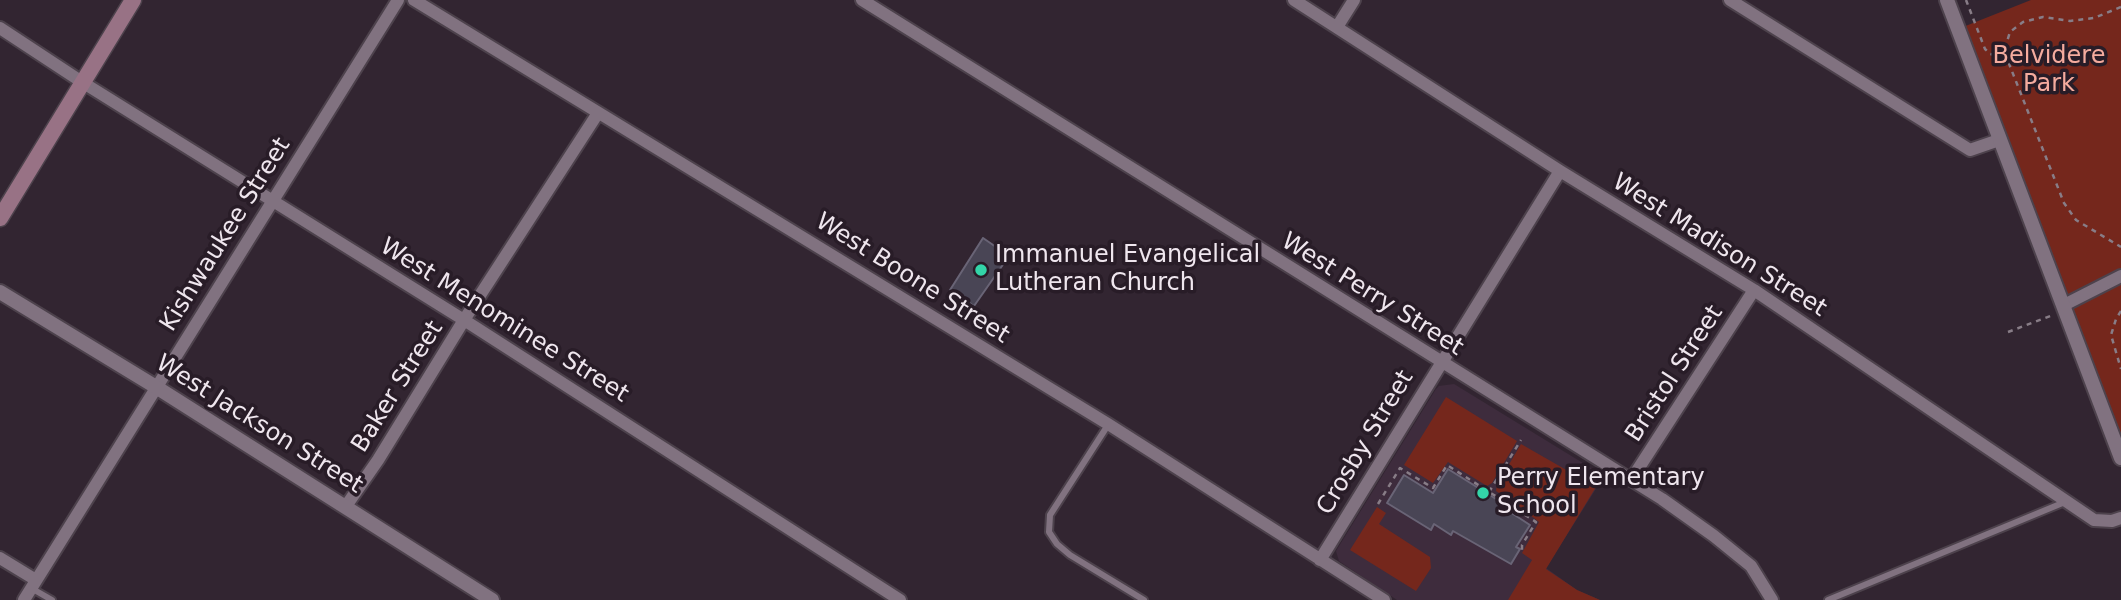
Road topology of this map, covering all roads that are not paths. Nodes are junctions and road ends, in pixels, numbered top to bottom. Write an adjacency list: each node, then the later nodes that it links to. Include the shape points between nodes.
1 (133, 0): 11 (main road)
2 (398, 0): 15 (street, Kishwaukee Street)
3 (414, 0): 12 (street, West Boone Street)
4 (862, 0): 22 (street, West Perry Street)
5 (1294, 0): 9 (street, West Madison Street)
6 (1354, 0): 9 (street)
7 (1730, 0): 13 (street, via 1970,150)
8 (1947, 0): 13 (street)
9 (1336, 27): 14 (street, West Madison Street)
10 (0, 28): 11 (street, West Menominee Street)
11 (82, 82): 15 (street, West Menominee Street); 16 (main road, via 9,196)
12 (598, 113): 21 (street, Baker Street); 24 (street, West Boone Street)
13 (1999, 140): 20 (street)
14 (1560, 171): 18 (street, West Madison Street); 22 (street, Crosby Street)
15 (272, 200): 21 (street, West Menominee Street); 23 (street, Kishwaukee Street)
16 (0, 218)
17 (2121, 276): 20 (street)
18 (1754, 290): 26 (street, Bristol Street); 27 (street, West Madison Street)
19 (0, 292): 23 (street, West Jackson Street)
20 (2065, 308): 25 (street)
21 (464, 320): 28 (street, Baker Street); 36 (street, West Menominee Street)
22 (1441, 363): 26 (street, West Perry Street); 31 (street, Crosby Street)
23 (156, 387): 28 (street, West Jackson Street); 32 (street, Kishwaukee Street)
24 (1108, 424): 31 (street, West Boone Street); 37 (lane, via 1050,515 1049,532 1070,555)
25 (2121, 458)
26 (1631, 480): 39 (street, West Perry Street, via 1751,566)
27 (2066, 501): 29 (street, West Madison Street, via 2094,520); 40 (lane)
28 (346, 506): 35 (street, West Jackson Street)
29 (2121, 518)
30 (0, 558): 32 (street)
31 (1320, 559): 38 (street, West Boone Street)
32 (34, 584): 33 (street, Kishwaukee Street); 34 (lane)
33 (24, 600)
34 (52, 600)
35 (492, 600)
36 (900, 600)
37 (1144, 600)
38 (1384, 600)
39 (1772, 600)
40 (1828, 600)

